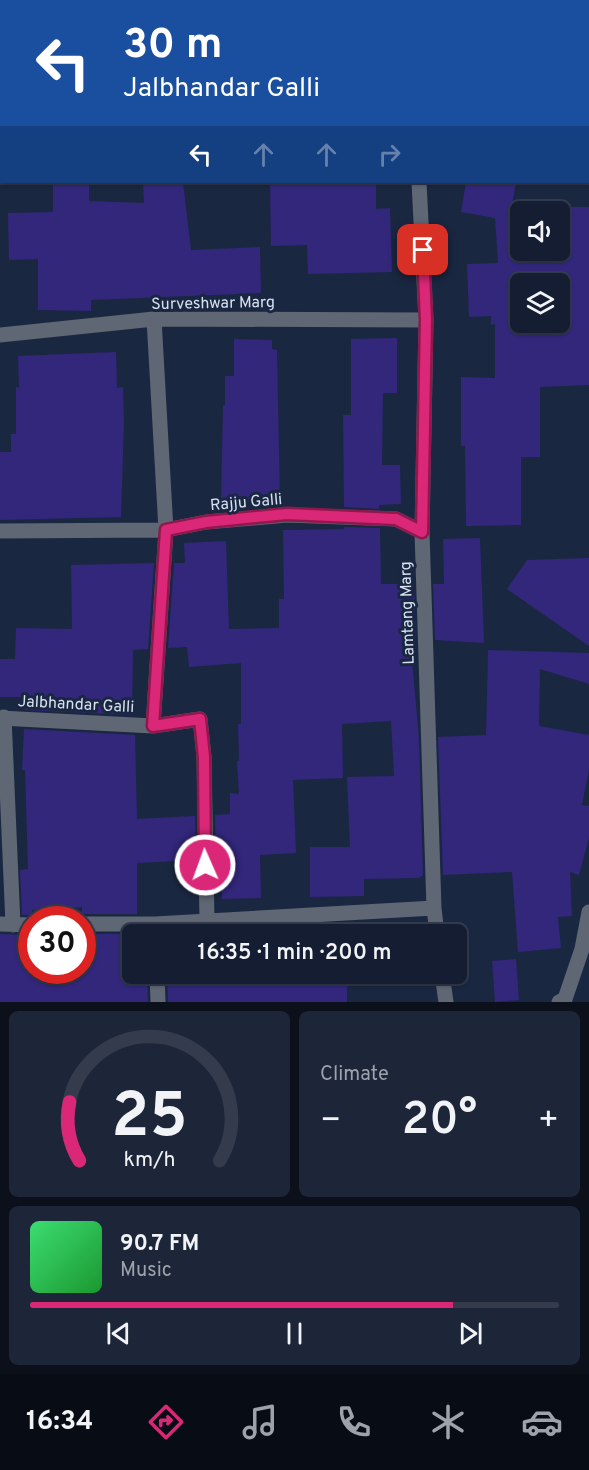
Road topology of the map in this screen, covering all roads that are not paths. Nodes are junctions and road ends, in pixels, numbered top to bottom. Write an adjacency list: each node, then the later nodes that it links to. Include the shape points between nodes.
1 (419, 183): 3 (street, Lamtang Marg)
2 (154, 320): 3 (street, Surveshwar Marg); 4 (street, Surveshwar Marg); 5 (street)
3 (426, 320): 7 (street, Lamtang Marg)
4 (0, 335)
5 (166, 530): 6 (street, Rajju Galli); 7 (street, Rajju Galli, via 287,514 396,519); 9 (street)
6 (0, 531)
7 (422, 532): 10 (street, Lamtang Marg)
8 (2, 718): 9 (street, Jalbhandar Galli); 15 (street)
9 (153, 726): 12 (street, Jalbhandar Galli, via 200,719)
10 (434, 908): 12 (street); 14 (street, Lamtang Marg)
11 (589, 912): 22 (street, via 582,949 565,999)
12 (207, 921): 13 (street)
13 (188, 924)
14 (436, 924)
15 (6, 925)
16 (96, 925): 17 (street)
17 (122, 927)
18 (157, 984): 20 (street)
19 (443, 984): 21 (street)
20 (158, 1002)
21 (446, 1002)
22 (559, 1002)

